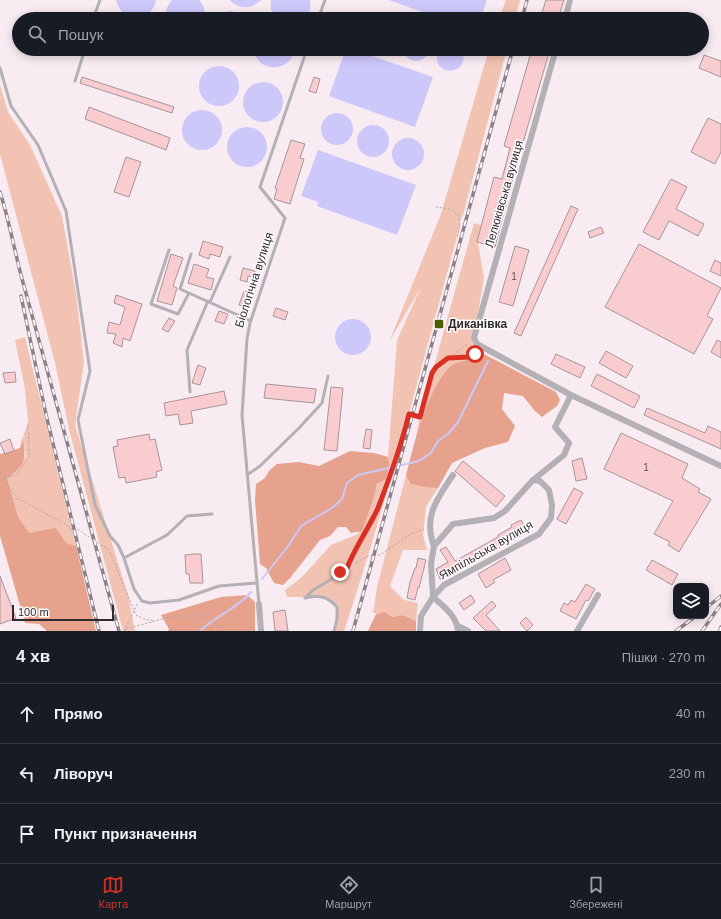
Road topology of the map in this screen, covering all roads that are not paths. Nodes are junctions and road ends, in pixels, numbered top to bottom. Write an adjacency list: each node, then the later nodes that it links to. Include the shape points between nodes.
1 (100, 0): 4 (lane)
2 (325, 0): 5 (lane)
3 (570, 0): 6 (street)
4 (96, 12)
5 (321, 12)
6 (567, 12)
7 (83, 56): 11 (lane)
8 (305, 56): 17 (lane, Біологічна вулиця, via 260,187 285,218)
9 (554, 56): 20 (street, Лелюківська вулиця, via 474,338 477,344)
10 (0, 68): 28 (lane, via 11,106 38,145 66,211 90,371 78,420 96,505 110,536)
11 (75, 81)
12 (168, 250): 15 (lane, via 151,304 178,314)
13 (191, 254): 15 (lane, via 180,289)
14 (230, 257): 16 (lane)
15 (189, 293): 16 (lane)
16 (209, 301): 17 (lane); 19 (lane, via 187,350)
17 (251, 321): 22 (lane, Біологічна вулиця, via 247,339 242,415)
18 (328, 376): 22 (lane, via 322,403 260,466)
19 (190, 392)
20 (571, 395): 21 (street); 24 (street, Ямпільська вулиця, via 555,427 569,443 564,455)
21 (721, 466)
22 (247, 475): 29 (lane, Біологічна вулиця)
23 (453, 475): 27 (street, Ямпільська вулиця, via 435,501 430,524)
24 (533, 480): 27 (street, Ямпільська вулиця, via 505,511 494,518 453,524); 31 (street, Ямпільська вулиця, via 540,481 549,490 552,505 551,518 539,534 444,585)
25 (212, 514): 28 (lane, via 187,516 167,535)
26 (371, 519): 35 (lane, via 347,568 305,598 316,596 329,599 337,608)
27 (434, 546): 31 (street, Ямпільська вулиця, via 431,564)
28 (124, 558): 29 (lane, via 134,589 142,601 150,604 179,600 219,586)
29 (257, 583): 32 (lane, Біологічна вулиця)
30 (598, 595): 38 (street)
31 (433, 597): 33 (street, via 451,613); 36 (street, via 421,616)
32 (259, 604): 34 (street, Біологічна вулиця)
33 (458, 629): 37 (street)
34 (261, 631)
35 (334, 631)
36 (420, 631)
37 (468, 631)
38 (577, 631)

